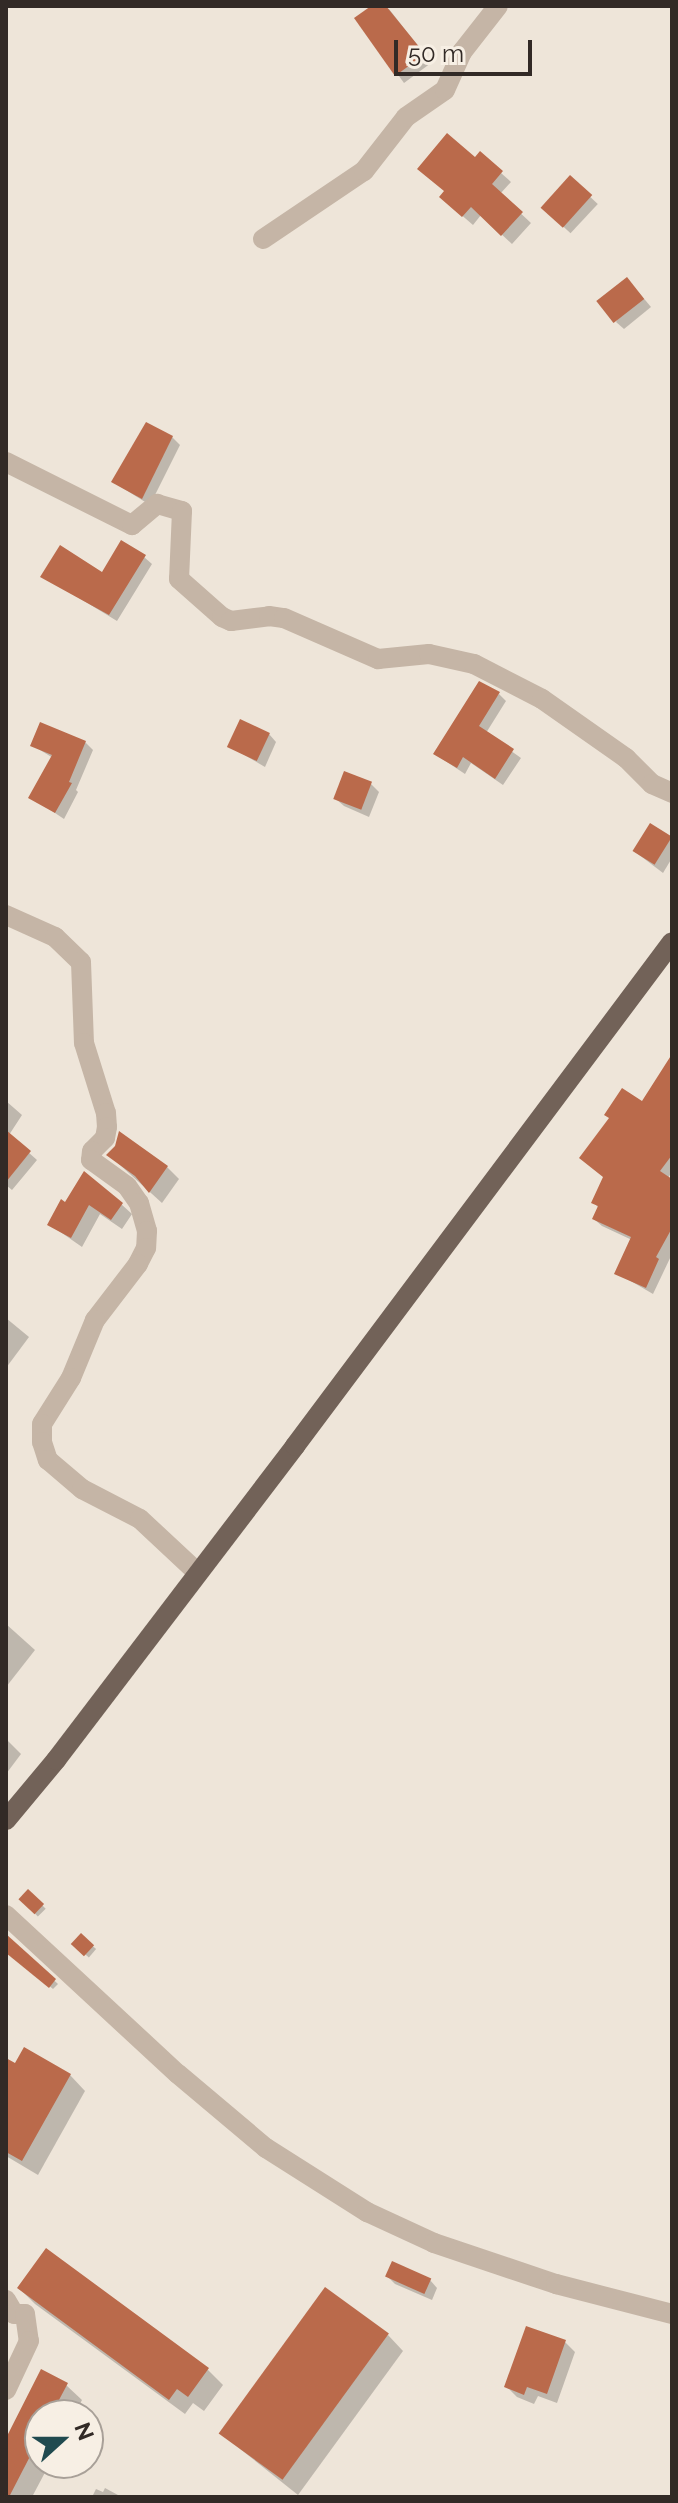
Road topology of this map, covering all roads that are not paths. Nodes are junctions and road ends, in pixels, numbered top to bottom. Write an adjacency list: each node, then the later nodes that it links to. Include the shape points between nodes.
1 (498, 6): 2 (street, via 462,52 445,90 406,117 364,171)
2 (263, 239)
3 (6, 462): 4 (street, via 132,525 157,504 182,511 179,579 231,621 284,618 368,657 429,654 474,664 542,699 626,758 652,784)
4 (672, 793)
5 (6, 915): 7 (street, via 55,937 81,962 84,1043 107,1127 91,1160 127,1186 139,1203 147,1231 138,1264 95,1320 71,1378 42,1424 48,1460 82,1489 140,1519)
6 (672, 942): 7 (main road)
7 (198, 1573): 8 (main road)
8 (6, 1819)
9 (6, 1915): 11 (street, via 266,2148 367,2212 434,2243 556,2284)
10 (6, 2300): 12 (street, via 14,2314 25,2314 29,2341)
11 (672, 2314)
12 (6, 2390)

